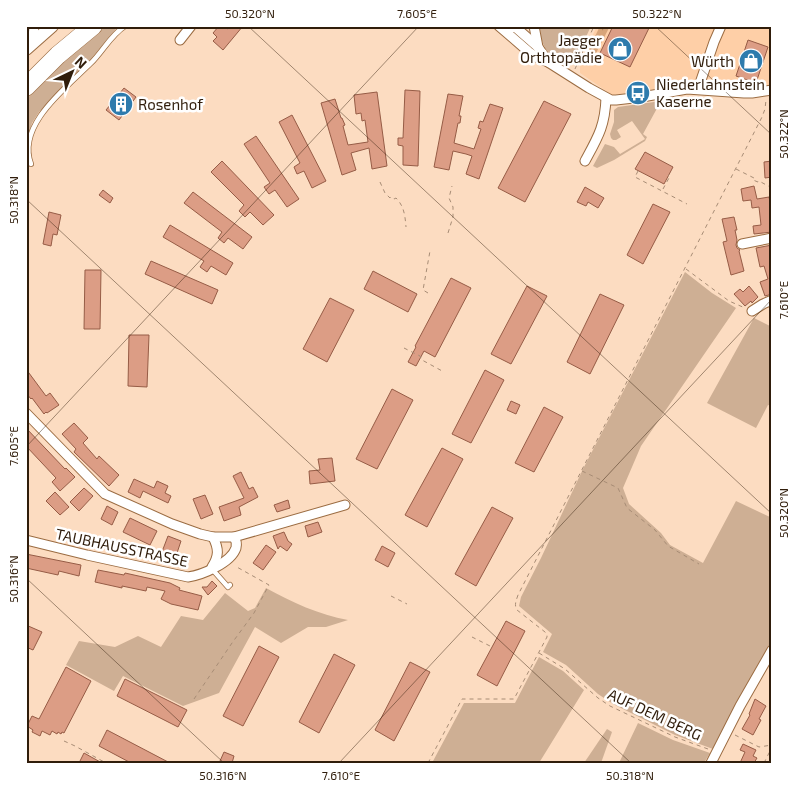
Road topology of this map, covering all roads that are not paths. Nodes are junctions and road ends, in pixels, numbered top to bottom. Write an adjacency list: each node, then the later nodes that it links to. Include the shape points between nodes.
1 (34, 26): 13 (street)
2 (52, 26): 13 (street)
3 (75, 26): 17 (highway)
4 (92, 26): 18 (highway)
5 (125, 26): 23 (lane, via 41,113 28,147)
6 (190, 26): 12 (street)
7 (500, 26): 15 (street)
8 (505, 26): 9 (street)
9 (514, 26): 14 (street); 15 (street)
10 (534, 26): 14 (street)
11 (720, 26): 19 (street)
12 (180, 40)
13 (31, 46)
14 (538, 47): 16 (street)
15 (529, 52): 16 (street)
16 (548, 62): 21 (street)
17 (26, 72)
18 (26, 87)
19 (698, 89): 20 (street, via 744,93); 21 (street, via 616,100)
20 (768, 91)
21 (606, 98): 22 (street, via 603,125)
22 (586, 161)
23 (30, 164)
24 (772, 238): 25 (street)
25 (742, 244)
26 (772, 300): 27 (street)
27 (752, 311)
28 (26, 413): 31 (street, via 105,494 172,524)
29 (345, 505): 30 (street)
30 (231, 537): 31 (street); 33 (street, via 223,546)
31 (213, 538): 33 (street)
32 (26, 540): 34 (street, TAUBHAUSSTRASSE, via 188,577)
33 (222, 560): 34 (street)
34 (212, 569): 35 (lane, via 228,587)
35 (230, 585)
36 (772, 650): 37 (street)
37 (711, 763)

